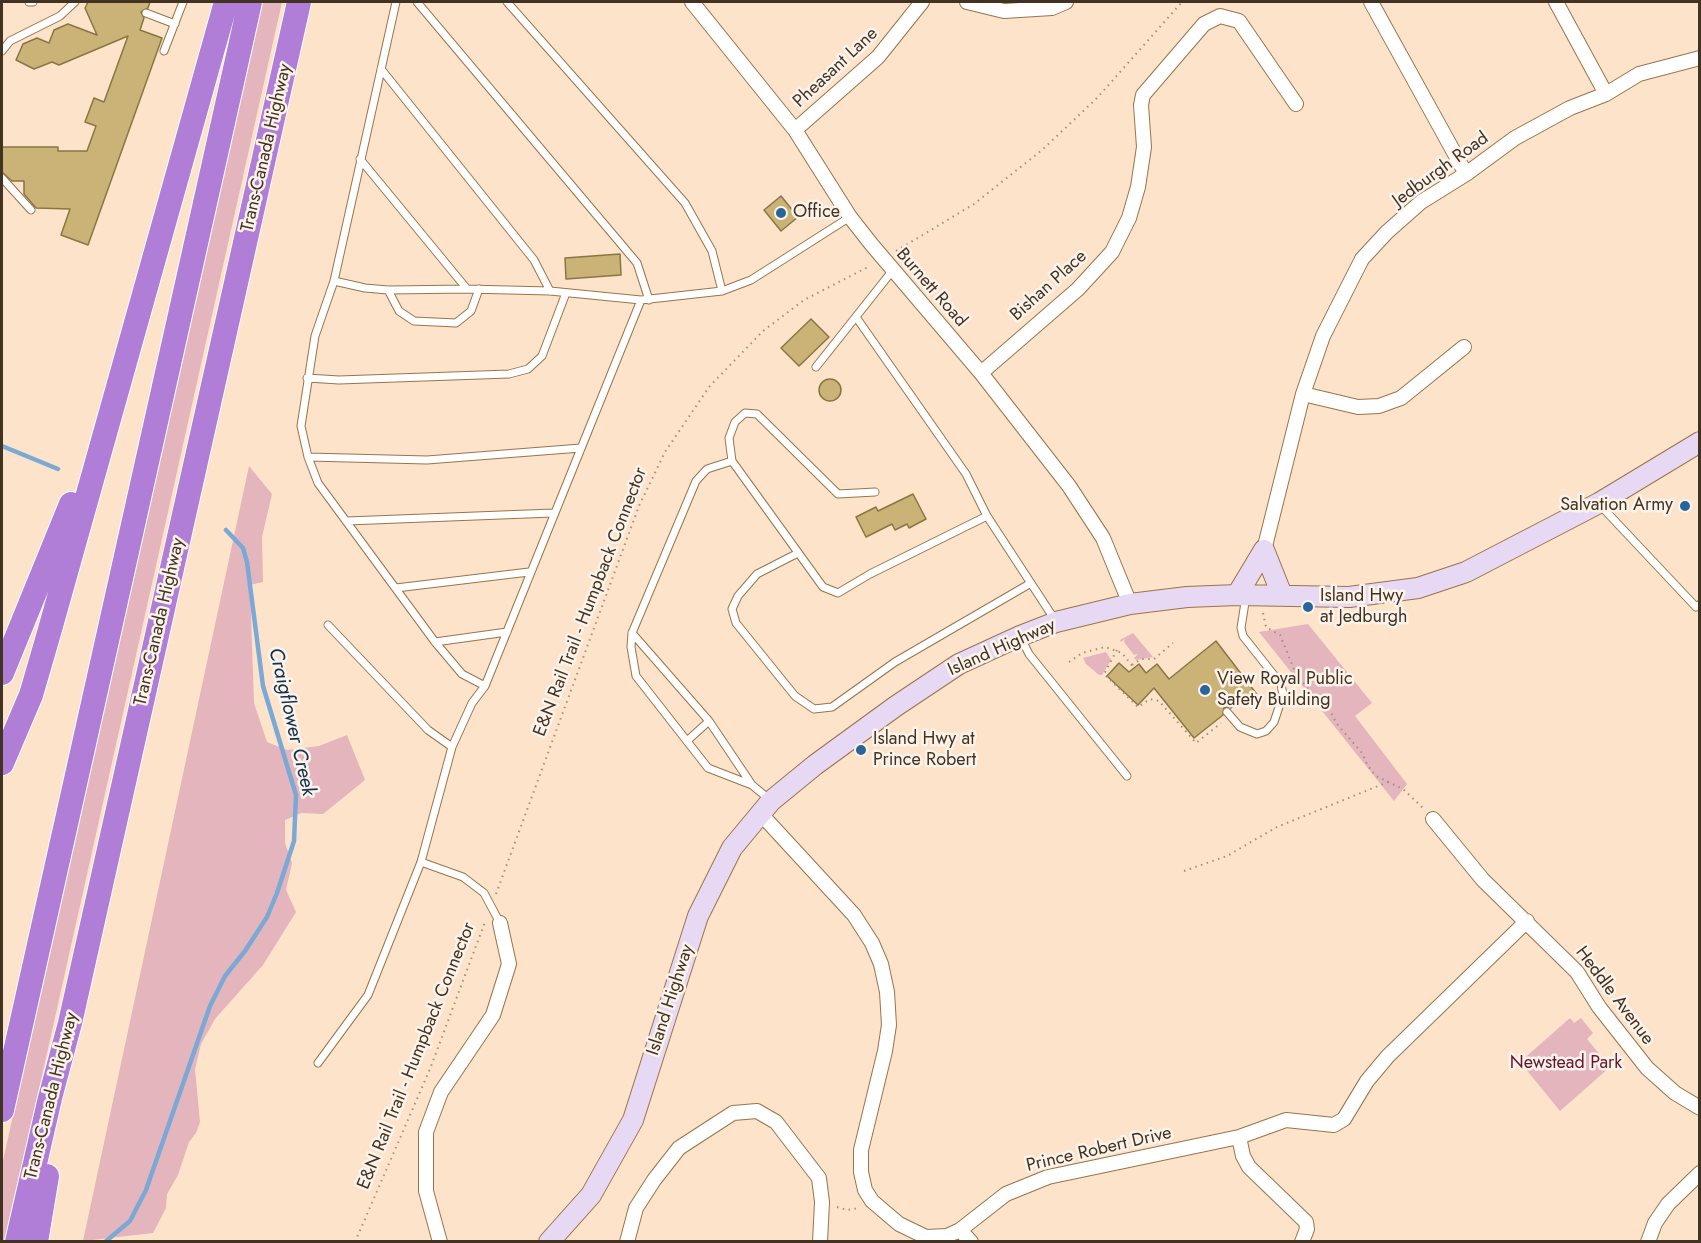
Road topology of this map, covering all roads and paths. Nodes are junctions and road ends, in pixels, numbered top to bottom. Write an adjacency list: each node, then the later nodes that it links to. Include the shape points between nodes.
1 (75, 2): 18 (lane, via 60,16 10,41)
2 (183, 2): 17 (lane)
3 (226, 2): 42 (highway)
4 (250, 2): 96 (highway)
5 (300, 2): 93 (highway, Trans-Canada Highway)
6 (396, 2): 21 (lane)
7 (417, 2): 39 (lane, via 637,263)
8 (507, 2): 37 (lane, via 685,203 712,250)
9 (692, 2): 24 (street, Burnett Road)
10 (922, 2): 24 (street, Pheasant Lane, via 878,57)
11 (967, 2): 12 (street, via 1004,11 1052,8)
12 (1066, 2)
13 (1182, 2): 30 (path, E&N Rail Trail - Humpback Connector, via 1097,98 1042,150 974,204)
14 (1371, 2): 26 (street)
15 (1556, 2): 22 (street)
16 (146, 13): 17 (lane)
17 (175, 24): 19 (lane)
18 (2, 51)
19 (164, 51)
20 (1700, 58): 22 (street, Jedburgh Road, via 1639,74)
21 (381, 69): 25 (lane); 36 (lane, via 534,260)
22 (1606, 94): 26 (street, Jedburgh Road, via 1570,108 1515,138)
23 (1296, 104): 44 (street, Bishan Place, via 1245,28 1229,16 1204,24 1143,95 1144,147 1138,187 1129,218 1112,252 1078,289)
24 (795, 130): 29 (street, Burnett Road)
25 (360, 159): 32 (lane); 33 (lane)
26 (1466, 174): 46 (street, Jedburgh Road, via 1421,202 1362,259 1323,336)
27 (2, 178): 28 (lane)
28 (31, 210)
29 (850, 217): 30 (street, Burnett Road); 37 (lane, via 751,280)
30 (883, 258): 31 (street, Burnett Road); 90 (path, E&N Rail Trail - Humpback Connector, via 804,300 763,331 709,387 664,452 639,506)
31 (892, 270): 40 (lane); 44 (street, Burnett Road)
32 (334, 281): 35 (lane); 45 (lane, via 315,336)
33 (467, 289): 34 (lane); 35 (lane)
34 (479, 289): 35 (lane, via 471,311 456,323 414,321 399,311); 36 (lane)
35 (388, 290)
36 (550, 291): 38 (lane)
37 (722, 291): 39 (lane)
38 (566, 293): 39 (lane); 45 (lane, via 542,356 528,369 509,374)
39 (645, 300): 48 (lane)
40 (856, 316): 43 (lane); 54 (lane, via 966,474)
41 (1464, 347): 46 (street, via 1401,398 1379,406 1358,407)
42 (124, 364): 73 (highway); 82 (highway, via 37,674)
43 (816, 367)
44 (981, 373): 62 (street, Burnett Road, via 1069,486 1103,538)
45 (307, 378): 49 (lane, via 302,426)
46 (1303, 394): 56 (street, Jedburgh Road)
47 (1699, 444): 52 (main road, Island Highway)
48 (581, 448): 49 (lane, via 427,460); 53 (lane)
49 (308, 457): 55 (lane, via 318,483)
50 (732, 461): 51 (lane, via 729,438 735,422 745,413 757,414 838,494); 57 (lane); 67 (lane, via 707,470 696,481)
51 (875, 492)
52 (1599, 503): 61 (main road, Island Highway, via 1466,572 1418,588 1349,597); 63 (lane, via 1696,606)
53 (553, 513): 55 (lane); 58 (lane)
54 (987, 516): 57 (lane, via 838,593 823,587); 59 (lane)
55 (347, 521): 60 (lane)
56 (1264, 550): 61 (main road); 61 (main road)
57 (798, 553): 59 (lane, via 757,574 732,609 736,623 795,696 814,709 832,707 895,662)
58 (529, 572): 60 (lane); 66 (lane)
59 (1031, 583): 64 (lane)
60 (396, 588): 69 (lane)
61 (1257, 595): 62 (main road, Island Highway); 77 (lane, via 1241,628 1243,636 1281,684 1283,695 1274,722 1257,734 1240,727); 84 (path, via 1266,627 1280,635 1296,674 1332,713 1368,766)
62 (1130, 604): 64 (main road, Island Highway)
63 (1700, 604)
64 (1056, 622): 68 (main road, Island Highway)
65 (328, 625): 81 (lane, via 428,730)
66 (507, 632): 69 (lane); 74 (lane)
67 (632, 633): 78 (lane); 80 (lane, via 636,676)
68 (1020, 636): 83 (lane, via 1029,654); 86 (main road, Island Highway, via 959,664 905,700 815,765)
69 (435, 642): 74 (lane, via 462,674)
70 (1173, 643): 71 (path, via 1154,659 1141,659 1133,667)
71 (1117, 650): 72 (path, via 1090,650); 75 (path, via 1104,674)
72 (1069, 662)
73 (2, 673)
74 (485, 686): 81 (lane, via 472,703)
75 (1122, 691): 76 (path); 79 (path, via 1138,706 1150,699 1163,704 1196,743)
76 (1117, 695)
77 (1227, 712)
78 (710, 721): 80 (lane); 85 (lane)
79 (1213, 730)
80 (687, 741): 85 (lane, via 708,768)
81 (452, 747): 88 (lane)
82 (2, 763)
83 (1127, 776)
84 (1388, 782): 87 (path, via 1403,789); 89 (path, via 1277,827 1227,856)
85 (752, 785): 86 (lane)
86 (766, 807): 99 (street, via 854,915 880,964 889,1025 861,1150 865,1190); 106 (main road, Island Highway, via 732,848 698,916 633,1120 591,1195)
87 (1433, 819): 91 (street, Heddle Avenue, via 1483,880)
88 (421, 861): 90 (lane, via 462,877); 94 (lane, via 368,995)
89 (1184, 871)
90 (492, 904): 92 (lane); 104 (path, E&N Rail Trail - Humpback Connector, via 430,1069)
91 (1527, 921): 95 (street, Heddle Avenue, via 1577,972 1647,1068 1675,1093); 97 (street, Prince Robert Drive, via 1388,1056 1366,1081 1344,1119 1334,1125 1286,1120)
92 (500, 923): 105 (street, via 509,964 494,1015 441,1092 426,1132 426,1191)
93 (70, 1023): 102 (highway, Trans-Canada Highway); 103 (highway)
94 (318, 1063)
95 (1700, 1108)
96 (2, 1110)
97 (1239, 1137): 101 (street, Prince Robert Drive, via 1040,1180 1006,1194); 110 (street, via 1249,1167 1306,1222)
98 (1700, 1173): 111 (street, via 1668,1204)
99 (874, 1204): 100 (path, via 855,1210); 101 (street, Prince Robert Drive, via 899,1224 926,1238)
100 (822, 1206): 107 (street, via 819,1178 776,1122 758,1111 733,1113 679,1148 636,1208); 108 (street)
101 (960, 1230): 109 (street)
102 (17, 1242)
103 (36, 1242)
104 (356, 1242)
105 (440, 1242)
106 (549, 1242)
107 (627, 1242)
108 (820, 1242)
109 (972, 1242)
110 (1302, 1242)
111 (1648, 1242)

